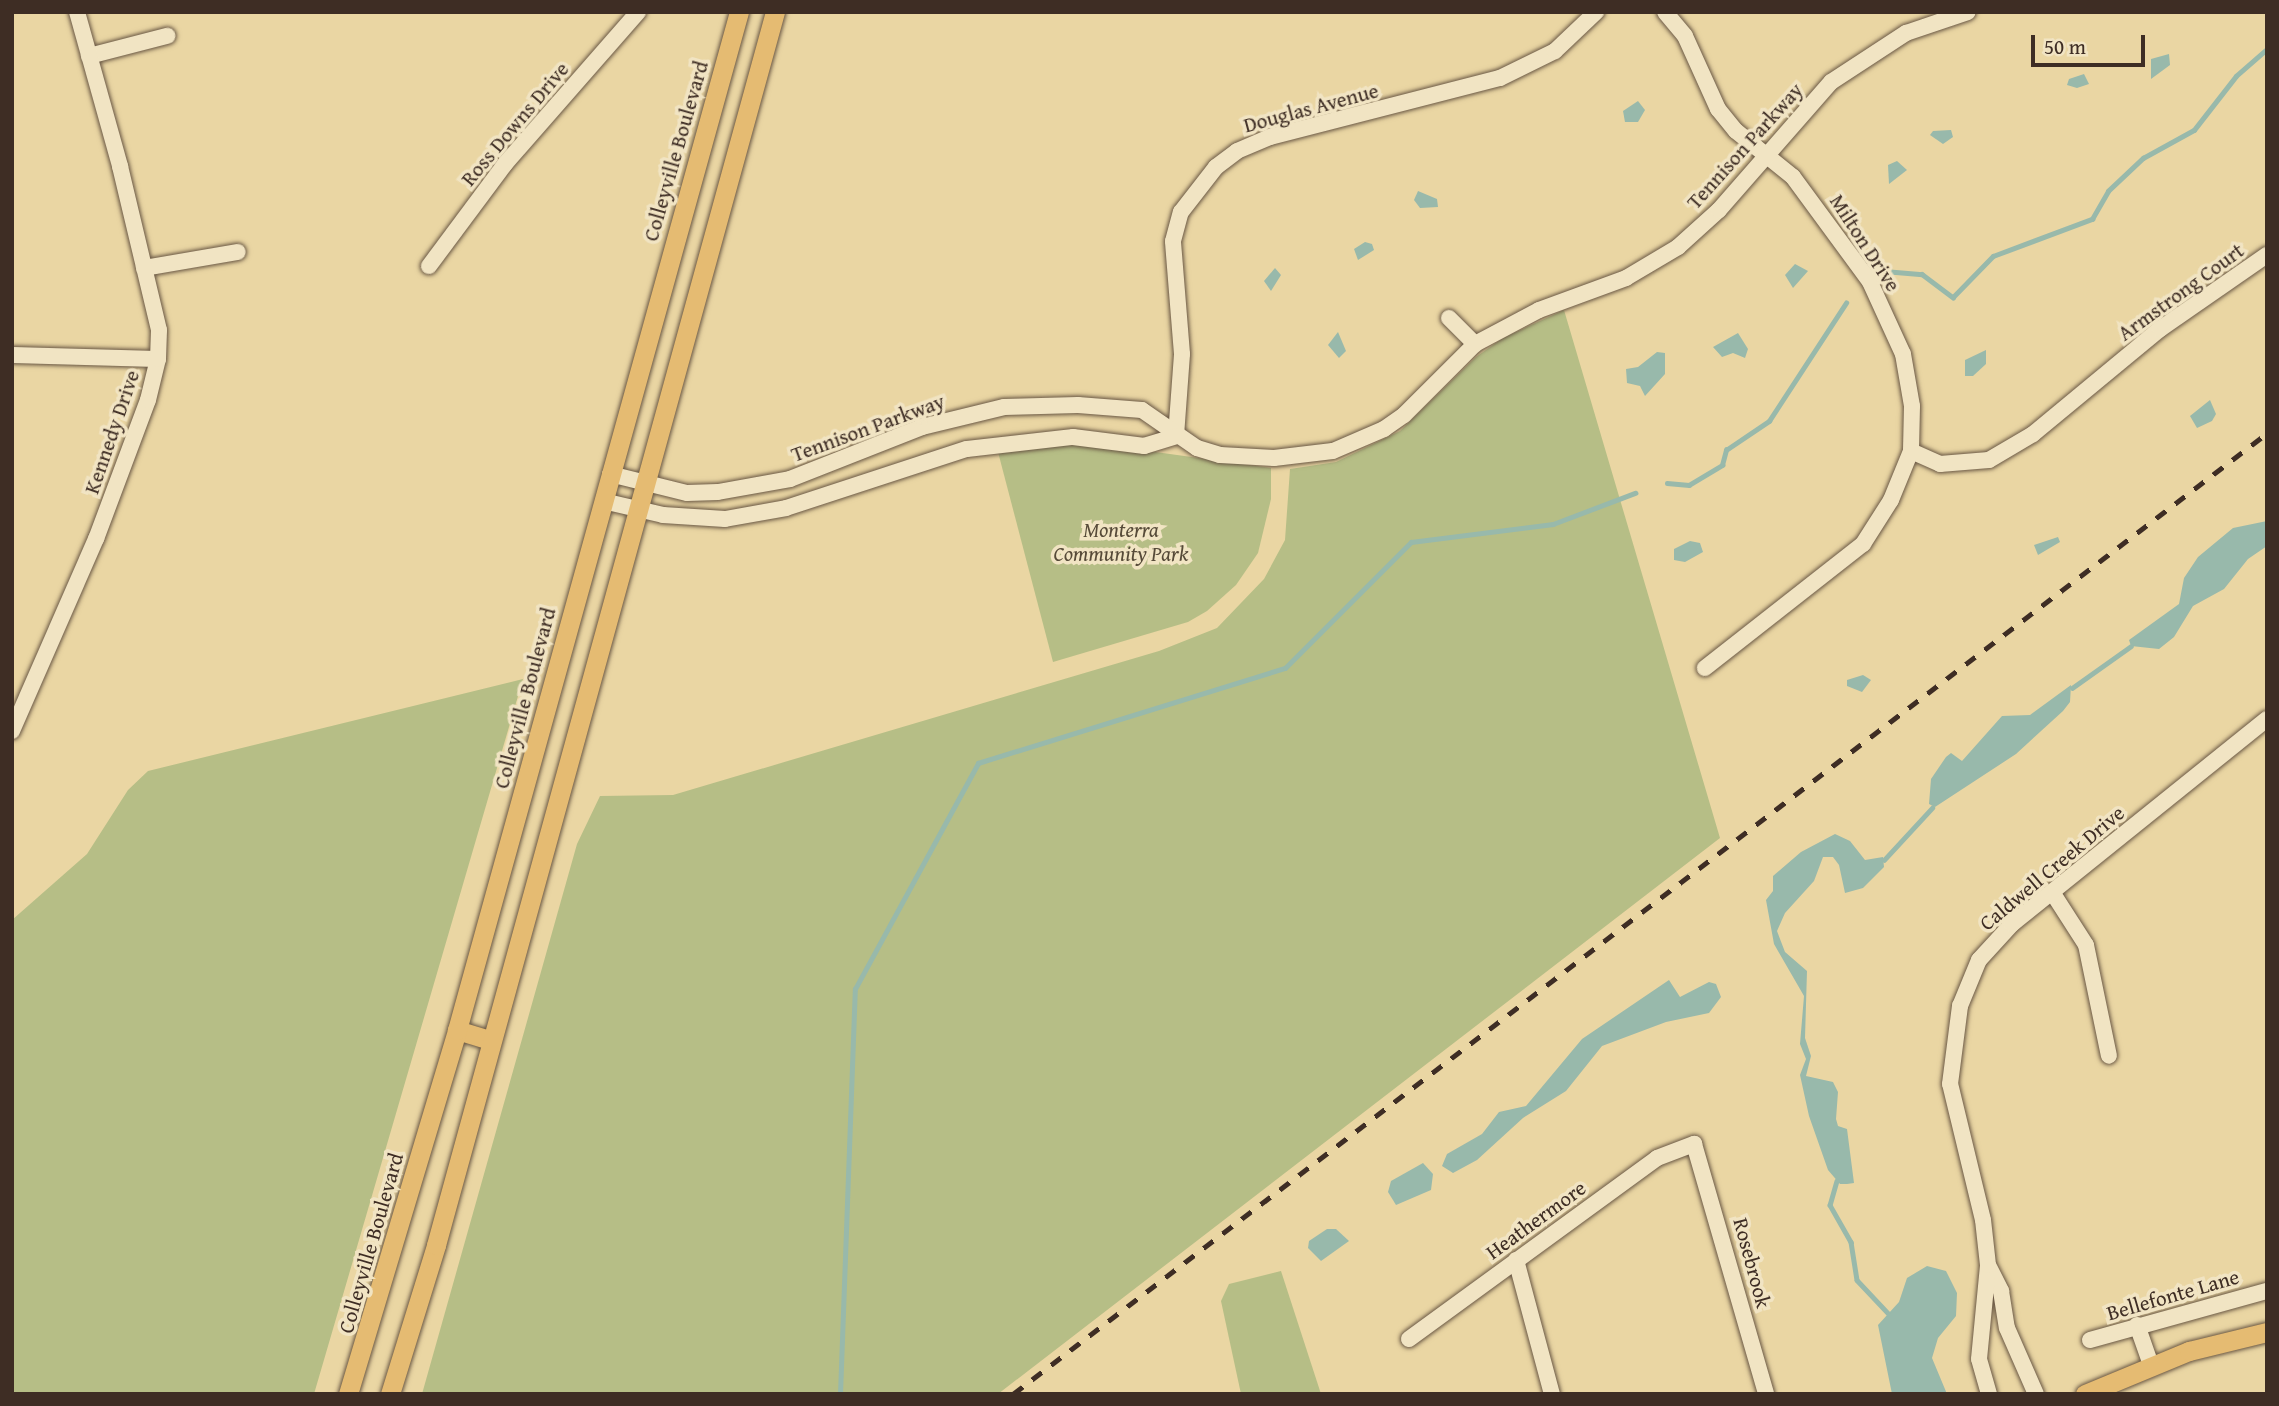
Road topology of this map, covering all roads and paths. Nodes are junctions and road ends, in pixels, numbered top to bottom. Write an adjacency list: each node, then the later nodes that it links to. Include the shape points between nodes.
1 (77, 12): 9 (street, Kennedy Drive)
2 (638, 12): 13 (street, Ross Downs Drive, via 505,164)
3 (739, 12): 22 (main road, Colleyville Boulevard)
4 (775, 12): 23 (main road)
5 (1596, 12): 19 (street, Douglas Avenue, via 1555,51 1500,78 1270,137 1237,151 1216,167 1181,212 1172,240 1182,354)
6 (1665, 12): 10 (street, Milton Drive, via 1685,36 1718,109)
7 (1968, 12): 10 (street, Tennison Parkway, via 1906,33 1866,56 1831,82)
8 (167, 36): 9 (street)
9 (89, 57): 14 (street, Kennedy Drive)
10 (1766, 155): 16 (street, Tennison Parkway, via 1719,210 1678,247 1626,278 1539,310); 20 (street, Milton Drive, via 1793,177 1821,212 1875,293 1903,354 1912,406)
11 (237, 251): 14 (street)
12 (2267, 255): 20 (street, Armstrong Court, via 2160,329 2034,434 1989,460 1940,464)
13 (429, 266)
14 (144, 268): 18 (street, Kennedy Drive, via 159,330)
15 (1449, 318): 16 (street)
16 (1475, 344): 19 (street, Tennison Parkway, via 1404,415 1334,451 1274,458 1220,455)
17 (12, 355): 18 (street)
18 (158, 359): 29 (street, Kennedy Drive, via 148,400 96,538)
19 (1176, 436): 21 (street, Tennison Parkway, via 1142,411 1078,405 1004,407 922,427); 24 (street, via 1144,446 1073,437 1012,441 967,449)
20 (1911, 451): 27 (street, Milton Drive, via 1891,500 1863,544)
21 (849, 458): 23 (street, Tennison Parkway, via 790,479 718,492 687,493); 24 (street)
22 (610, 474): 23 (street, Tennison Parkway); 25 (main road, Colleyville Boulevard)
23 (645, 482): 26 (main road)
24 (857, 483): 26 (street, via 786,508 725,519 694,520)
25 (603, 501): 26 (street); 31 (main road, Colleyville Boulevard)
26 (638, 509): 32 (main road)
27 (1705, 668)
28 (2264, 729): 30 (street, Caldwell Creek Drive)
29 (12, 731)
30 (2052, 892): 33 (street, via 2086,945); 36 (street, Caldwell Creek Drive, via 2012,924 1979,960 1960,1006 1952,1050 1953,1109 1983,1220)
31 (457, 1030): 32 (main road); 43 (main road, Colleyville Boulevard)
32 (490, 1040): 44 (main road)
33 (2109, 1056)
34 (1694, 1144): 35 (street, Heathermore, via 1657,1158); 46 (street, Rosebrook)
35 (1516, 1260): 40 (street, Heathermore); 45 (street)
36 (1988, 1265): 47 (street, Caldwell Creek Drive, via 1979,1359); 48 (street, Caldwell Creek Drive, via 2001,1291 2007,1328)
37 (2267, 1291): 38 (street, Bellefonte Lane)
38 (2137, 1325): 41 (street, Bellefonte Lane); 42 (street)
39 (2267, 1332): 42 (main road)
40 (1409, 1339)
41 (2091, 1340)
42 (2151, 1365): 49 (main road)
43 (348, 1394)
44 (390, 1394)
45 (1552, 1394)
46 (1766, 1394)
47 (1989, 1394)
48 (2036, 1394)
49 (2085, 1394)

